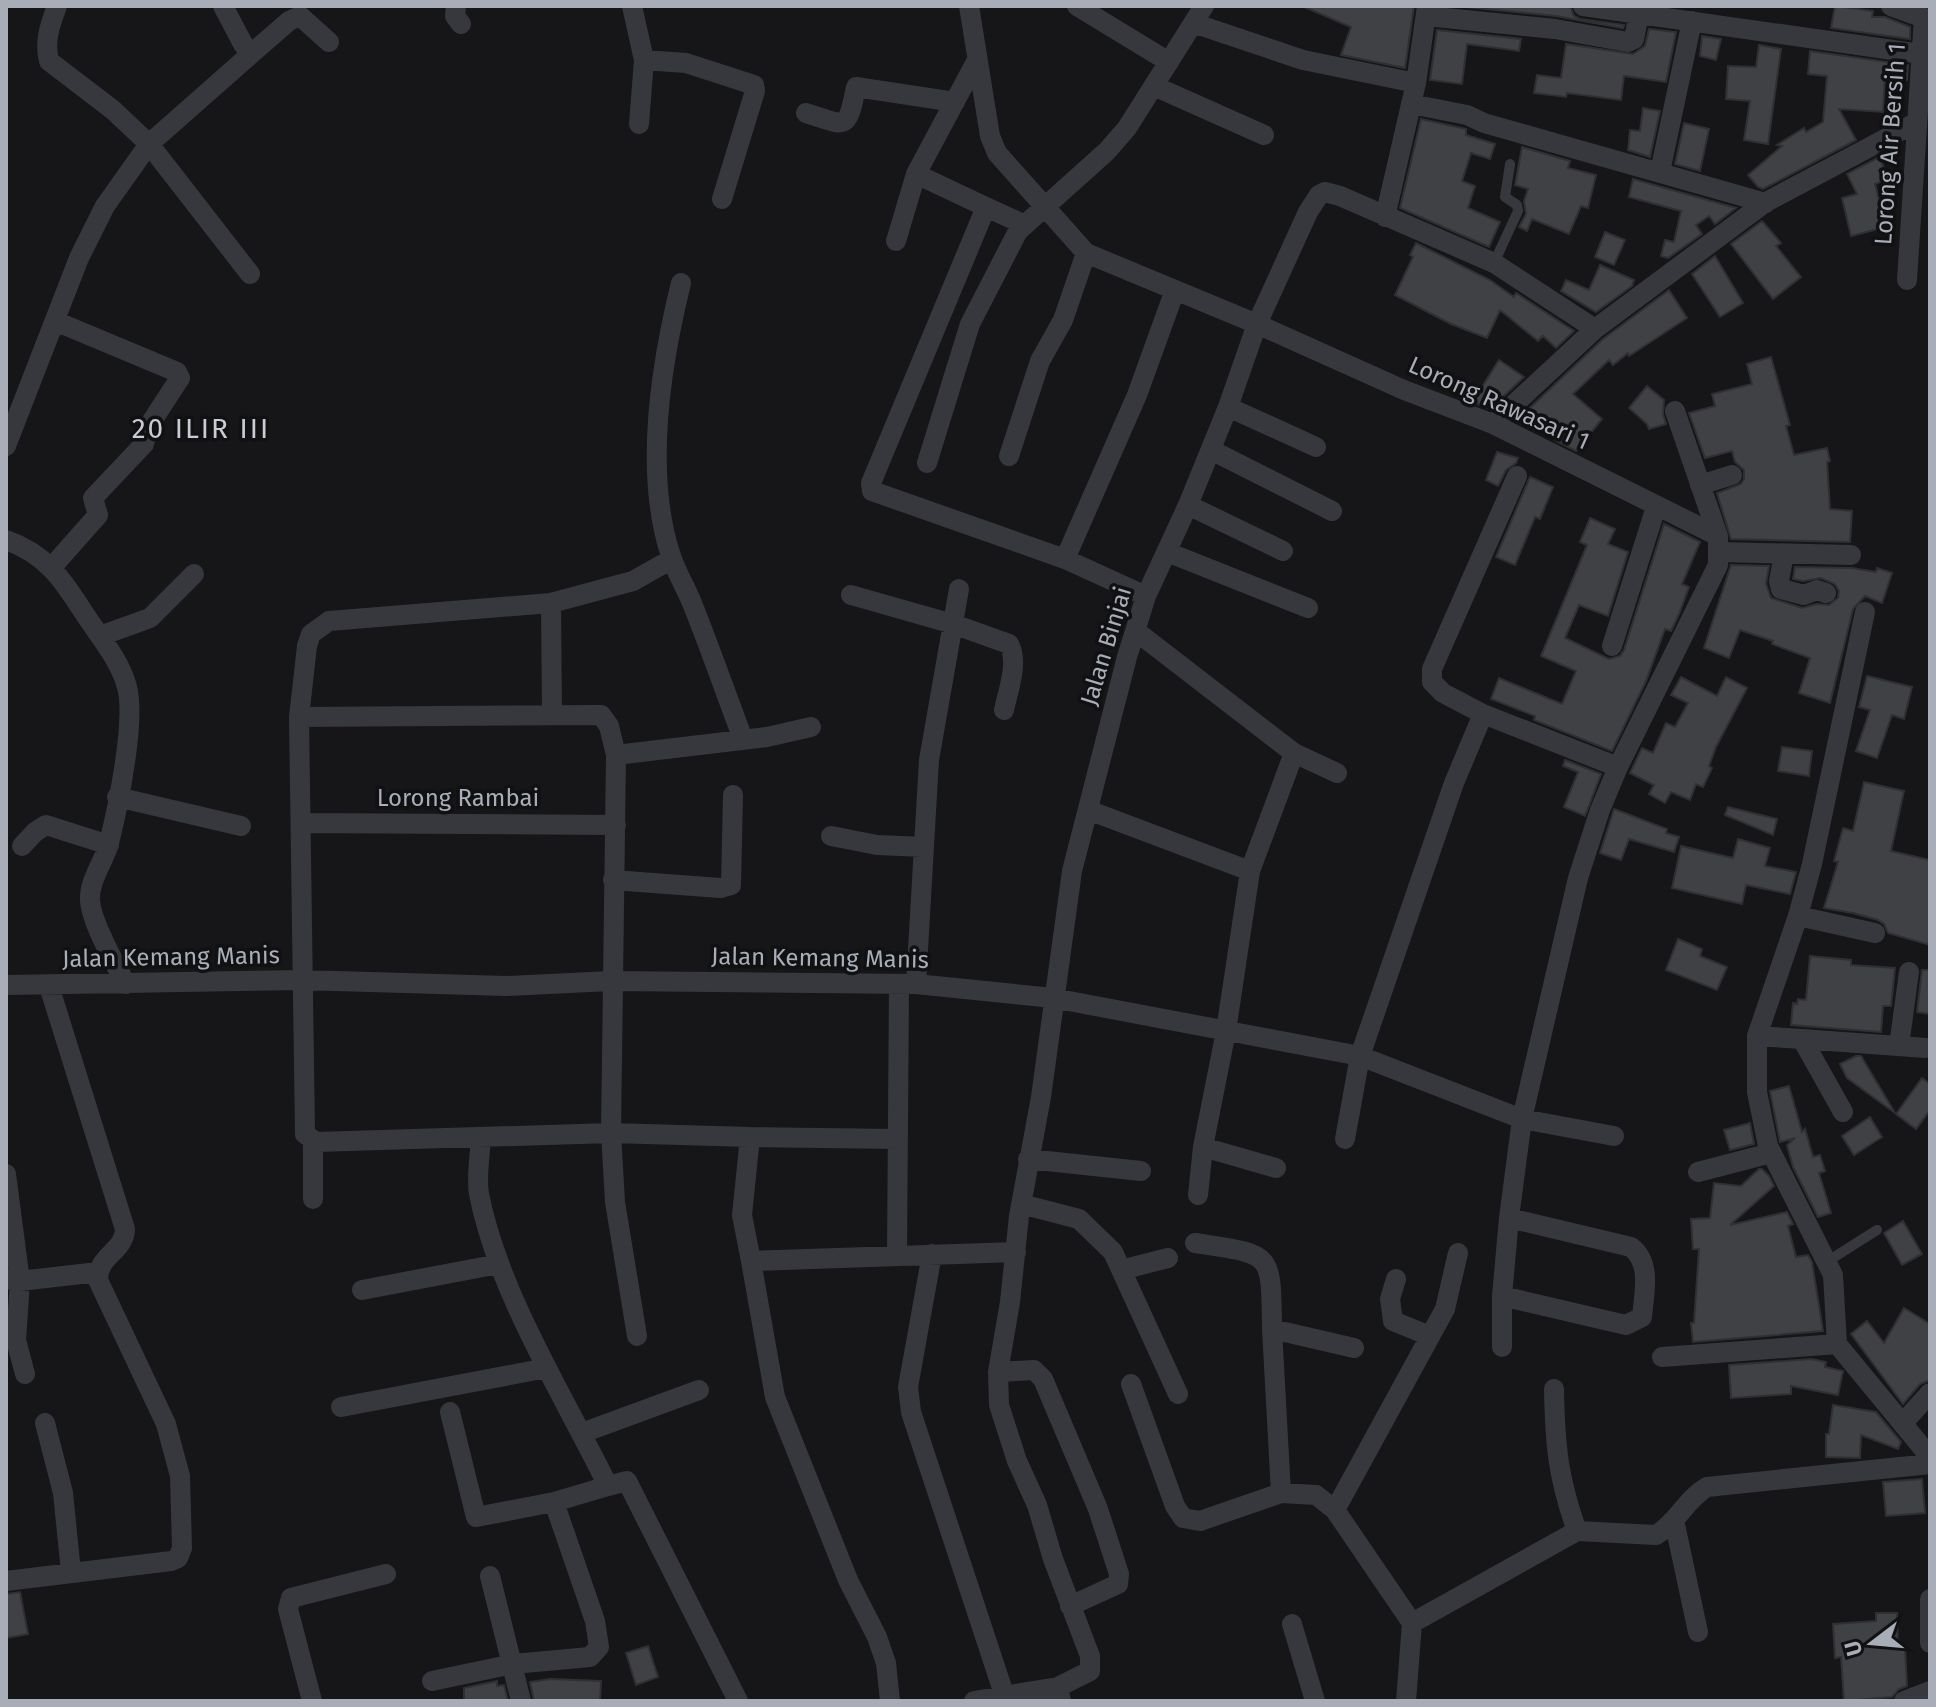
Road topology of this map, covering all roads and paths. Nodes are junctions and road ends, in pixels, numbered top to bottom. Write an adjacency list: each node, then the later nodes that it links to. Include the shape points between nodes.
1 (57, 6): 26 (street, via 48,31 49,61)
2 (223, 6): 14 (street)
3 (632, 6): 16 (street)
4 (969, 6): 17 (street)
5 (1077, 6): 18 (street)
6 (1583, 6): 9 (street)
7 (1891, 6): 11 (street)
8 (1426, 11): 9 (street, via 1628,42 1634,39); 20 (street)
9 (1639, 14): 12 (street)
10 (1198, 15): 18 (street); 20 (street, via 1303,60)
11 (1927, 17): 15 (street, Lorong Air Bersih 1)
12 (1692, 21): 15 (street); 28 (street)
13 (329, 42): 14 (street, via 300,16)
14 (251, 54): 26 (street)
15 (1921, 54): 23 (street, Lorong Air Bersih 1)
16 (644, 60): 24 (street); 30 (street, via 686,63 754,85)
17 (977, 60): 21 (street); 32 (street, via 997,153)
18 (1169, 62): 19 (street)
19 (1154, 86): 25 (street); 32 (street, via 1107,151)
20 (1414, 93): 28 (street, via 1484,123); 34 (street)
21 (955, 102): 22 (street, via 856,87 845,122); 29 (street)
22 (806, 113)
23 (1917, 122): 31 (street); 40 (street, Lorong Air Bersih 1)
24 (639, 124)
25 (1264, 135)
26 (149, 144): 39 (street); 43 (street, via 105,206)
27 (1510, 164): 38 (lane, via 1505,197 1518,211)
28 (1660, 172): 31 (street)
29 (916, 174): 33 (street); 36 (street)
30 (722, 199)
31 (1766, 203): 45 (street)
32 (1046, 206): 35 (street); 37 (street)
33 (986, 207): 35 (street); 67 (street, via 872,491)
34 (1385, 217): 38 (street); 44 (street, Jalan Binjai, via 1340,196 1319,195)
35 (1023, 224): 53 (street, via 970,324)
36 (896, 241)
37 (1086, 253): 42 (street, Lorong Rawasari 1); 52 (street, via 1063,320 1040,361)
38 (1494, 263): 45 (street)
39 (250, 274)
40 (1907, 280)
41 (681, 283): 66 (street, via 657,415 659,504)
42 (1175, 290): 44 (street, Lorong Rawasari 1); 67 (street, via 1137,395)
43 (55, 321): 49 (street); 68 (street, via 177,372 180,378 148,427 144,444 93,498 98,515)
44 (1257, 324): 46 (street, Jalan Binjai); 48 (street, Lorong Rawasari 1)
45 (1595, 329): 48 (street)
46 (1228, 407): 50 (street); 51 (street, Jalan Binjai)
47 (1675, 411): 56 (street)
48 (1493, 424): 58 (street, Lorong Rawasari 1)
49 (6, 446)
50 (1316, 447)
51 (1211, 450): 57 (street, Jalan Binjai); 59 (street)
52 (1009, 456)
53 (927, 463)
54 (1732, 475): 56 (street)
55 (1517, 476): 82 (street, via 1432,669 1432,682 1443,693)
56 (1700, 485): 61 (street)
57 (1188, 505): 62 (street); 63 (street, Jalan Binjai)
58 (1656, 507): 61 (street, Lorong Rawasari 1); 80 (street)
59 (1332, 511)
60 (6, 540): 68 (street)
61 (1718, 544): 64 (street); 89 (street, via 1718,565)
62 (1283, 551)
63 (1167, 552): 73 (street, Jalan Binjai); 75 (street)
64 (1784, 554): 65 (street); 71 (street, via 1781,589)
65 (1851, 555)
66 (672, 559): 74 (street, via 633,581); 86 (street)
67 (1065, 559): 73 (street)
68 (52, 567): 79 (street)
69 (194, 574): 79 (street, via 150,618)
70 (959, 589): 77 (street)
71 (1826, 593)
72 (851, 595): 77 (street)
73 (1146, 596): 78 (street, Jalan Binjai)
74 (551, 603): 83 (street); 84 (street, via 329,621 311,634 307,646)
75 (1308, 608)
76 (1865, 612): 103 (street)
77 (953, 624): 81 (street, via 1003,640 1012,649); 100 (street, via 929,760)
78 (1137, 632): 87 (street); 93 (street, Jalan Binjai)
79 (100, 636): 92 (street, via 126,684 131,708)
80 (1612, 646)
81 (1004, 710)
82 (1483, 714): 89 (street); 118 (street)
83 (552, 715): 84 (street); 88 (street, via 601,715)
84 (299, 717): 94 (street)
85 (811, 727): 86 (street)
86 (743, 739): 88 (street)
87 (1294, 753): 90 (street); 101 (street)
88 (616, 755): 95 (street)
89 (1618, 767): 120 (street, via 1578,878)
90 (1337, 773)
91 (733, 795): 102 (street, via 731,885)
92 (117, 797): 96 (street); 98 (street)
93 (1088, 810): 101 (street); 112 (street, Jalan Binjai, via 1072,871)
94 (301, 823): 95 (street, Lorong Rambai); 106 (street)
95 (616, 825): 102 (street)
96 (241, 826)
97 (831, 836): 100 (street)
98 (109, 845): 99 (street, via 46,825); 108 (street, via 91,907)
99 (22, 846)
100 (924, 847): 109 (street)
101 (1250, 871): 113 (street)
102 (613, 880): 107 (street)
103 (1798, 916): 104 (street); 114 (street)
104 (1875, 933)
105 (1909, 972): 116 (street)
106 (302, 980): 107 (street, Jalan Kemang Manis, via 506,986); 108 (street, Jalan Kemang Manis); 127 (street, via 305,1134)
107 (611, 981): 109 (street, Jalan Kemang Manis); 121 (street)
108 (126, 984): 111 (street, Jalan Kemang Manis)
109 (907, 984): 112 (street, Jalan Kemang Manis); 125 (street)
110 (6, 985): 111 (street, Jalan Kemang Manis)
111 (49, 986): 150 (street, via 125,1229 123,1241)
112 (1053, 998): 113 (street, Jalan Kemang Manis); 130 (street, Jalan Binjai)
113 (1226, 1031): 118 (street, Jalan Kemang Manis); 128 (street)
114 (1757, 1036): 115 (street); 129 (street, via 1757,1092)
115 (1802, 1039): 116 (street); 119 (street)
116 (1899, 1046): 117 (street)
117 (1926, 1048)
118 (1360, 1056): 120 (street, Jalan Kemang Manis); 126 (street)
119 (1843, 1112)
120 (1522, 1119): 122 (street, Jalan Kemang Manis); 138 (street)
121 (611, 1133): 123 (street); 124 (street); 156 (street, via 615,1202)
122 (1614, 1136)
123 (750, 1137): 125 (street); 146 (street, via 742,1215)
124 (481, 1138): 127 (street); 148 (street, via 479,1191)
125 (898, 1139): 144 (street)
126 (1345, 1139)
127 (313, 1142): 136 (street)
128 (1203, 1147): 131 (street); 135 (street)
129 (1771, 1153): 133 (street); 147 (street)
130 (1028, 1159): 132 (street); 137 (street, Jalan Binjai)
131 (1276, 1168)
132 (1141, 1171)
133 (1698, 1172)
134 (6, 1174): 152 (street)
135 (1198, 1195)
136 (313, 1199)
137 (1021, 1204): 141 (street, Jalan Binjai); 149 (street, via 1079,1219 1113,1252)
138 (1509, 1218): 154 (street); 154 (street, via 1631,1247 1641,1254 1642,1317 1626,1325)
139 (1877, 1230): 147 (lane)
140 (1195, 1243): 155 (street, via 1255,1255 1267,1263)
141 (1016, 1252): 143 (street); 163 (street, Jalan Binjai)
142 (1458, 1253): 157 (street, via 1445,1309)
143 (932, 1254): 144 (street); 196 (street, via 908,1387 911,1412)
144 (897, 1256): 146 (street)
145 (1168, 1258): 149 (street)
146 (751, 1261): 201 (street, via 775,1397 848,1580 877,1637)
147 (1828, 1261): 158 (street, via 1835,1286)
148 (499, 1264): 153 (street); 162 (street)
149 (1121, 1270): 169 (street)
150 (98, 1272): 152 (street); 183 (street, via 166,1424 180,1476 182,1548 171,1561)
151 (1396, 1279): 157 (street, via 1390,1299 1393,1321)
152 (13, 1280): 164 (street, via 16,1340)
153 (362, 1290)
154 (1502, 1296): 159 (street)
155 (1272, 1329): 160 (street); 178 (street)
156 (637, 1336)
157 (1430, 1336): 180 (street)
158 (1837, 1344): 161 (street); 173 (street)
159 (1502, 1347)
160 (1354, 1348)
161 (1662, 1357)
162 (547, 1368): 170 (street); 174 (street)
163 (998, 1372): 188 (street, Jalan Binjai, via 999,1405); 188 (street, via 1034,1370 1043,1379 1098,1509 1119,1574 1118,1584)
164 (25, 1374)
165 (1131, 1384): 178 (street, via 1183,1518 1200,1521)
166 (1554, 1389): 182 (street, via 1556,1454)
167 (699, 1390): 174 (street)
168 (1930, 1393): 173 (street)
169 (1178, 1394)
170 (341, 1407)
171 (450, 1412): 179 (street, via 476,1517)
172 (45, 1423): 183 (street, via 63,1493)
173 (1903, 1423): 175 (street)
174 (582, 1433): 177 (street)
175 (1930, 1457)
176 (1930, 1464): 181 (street, via 1707,1487 1695,1493)
177 (608, 1486): 179 (street); 200 (street, via 627,1481)
178 (1281, 1493): 180 (street, via 1316,1495)
179 (554, 1502): 193 (street, via 599,1647 590,1657)
180 (1335, 1510): 189 (street)
181 (1674, 1520): 182 (street, via 1647,1537); 191 (street)
182 (1577, 1531): 189 (street)
183 (71, 1572): 186 (street)
184 (386, 1574): 198 (street, via 291,1598 288,1609)
185 (490, 1576): 193 (street)
186 (6, 1581)
187 (1930, 1599): 192 (street)
188 (1070, 1606): 197 (street, Jalan Binjai, via 1091,1666)
189 (1412, 1623): 204 (street)
190 (1292, 1624): 203 (street)
191 (1698, 1632)
192 (1930, 1643)
193 (513, 1664): 194 (street); 199 (street)
194 (432, 1681)
195 (1930, 1691): 205 (street)
196 (1004, 1694): 197 (street); 202 (street)
197 (1060, 1694)
198 (312, 1701)
199 (521, 1701)
200 (738, 1701)
201 (890, 1701)
202 (974, 1701)
203 (1315, 1701)
204 (1406, 1701)
205 (1904, 1701)

